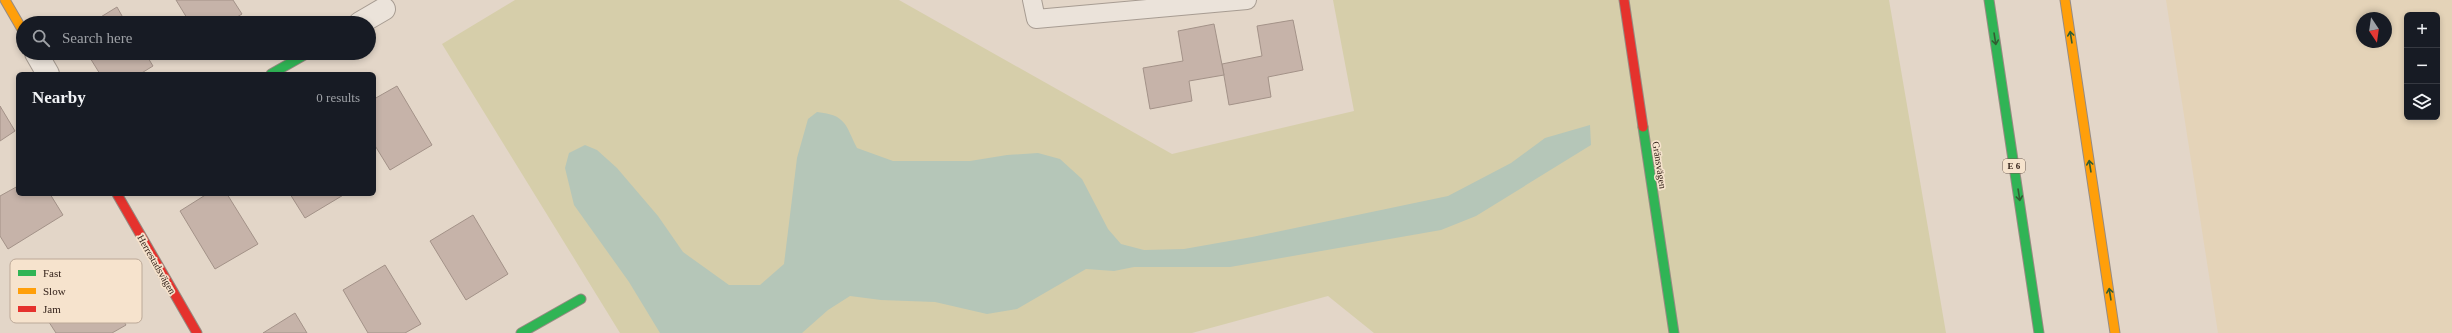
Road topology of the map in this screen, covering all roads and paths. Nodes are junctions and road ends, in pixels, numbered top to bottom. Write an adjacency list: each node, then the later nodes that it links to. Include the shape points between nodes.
1 (5, 0): 9 (main road)
2 (1032, 0): 3 (lane, via 1036,19)
3 (1247, 0)
4 (1624, 0): 18 (main road, Gränsvägen)
5 (1989, 0): 19 (main road, E 6, one-way to 19)
6 (2065, 0): 20 (main road, one-way to 6)
7 (384, 9): 8 (street)
8 (372, 16)
9 (16, 19)
10 (40, 60): 12 (street)
11 (296, 60): 13 (main road)
12 (47, 72)
13 (275, 72)
14 (118, 196): 16 (main road, Herrestadsvägen)
15 (581, 298): 17 (main road)
16 (197, 333)
17 (521, 333)
18 (1674, 333)
19 (2039, 333)
20 (2115, 333)

